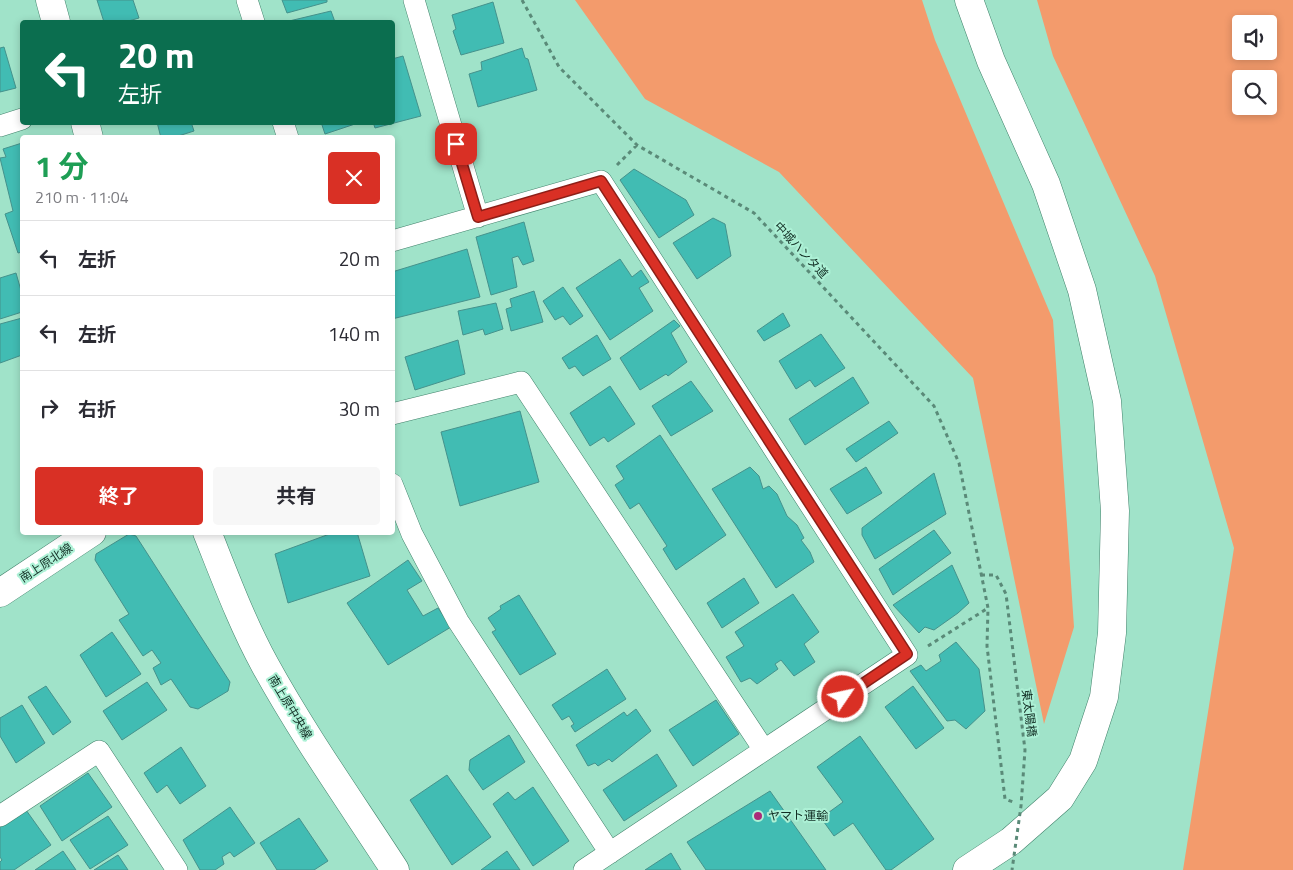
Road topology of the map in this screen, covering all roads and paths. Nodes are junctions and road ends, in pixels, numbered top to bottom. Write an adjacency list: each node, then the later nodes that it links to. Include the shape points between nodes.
1 (50, 0): 6 (street)
2 (248, 0): 7 (street)
3 (414, 0): 10 (street)
4 (522, 0): 16 (path, 中城ハンタ道, via 559,67 636,145 754,213 934,406 958,463)
5 (970, 0): 27 (street, via 991,61 1046,184 1082,290 1107,401 1115,511 1112,633 1104,697 1083,761 1060,798 1011,841)
6 (55, 20)
7 (253, 20)
8 (20, 120): 9 (street)
9 (0, 126)
10 (478, 217): 11 (street); 19 (street, via 601,181)
11 (395, 240)
12 (395, 413): 20 (street, via 521,382)
13 (395, 492): 23 (street, via 412,534 458,621)
14 (87, 535): 17 (street, 南上原北線)
15 (208, 535): 25 (street, 南上原中央線, via 234,601 264,664)
16 (981, 576): 18 (path, 中城ハンタ道); 21 (path, 東太陽橋, bridge, via 996,575 1006,594 1025,750)
17 (0, 593)
18 (988, 608): 19 (path, via 922,649); 21 (path, 中城ハンタ道, via 987,646 1006,800)
19 (907, 654): 20 (street)
20 (764, 750): 23 (street)
21 (1022, 806): 28 (path, 東太陽橋, bridge)
22 (0, 816): 24 (street, via 99,751)
23 (610, 853): 26 (street)
24 (177, 870)
25 (395, 870)
26 (584, 870)
27 (967, 870)
28 (1012, 870)

